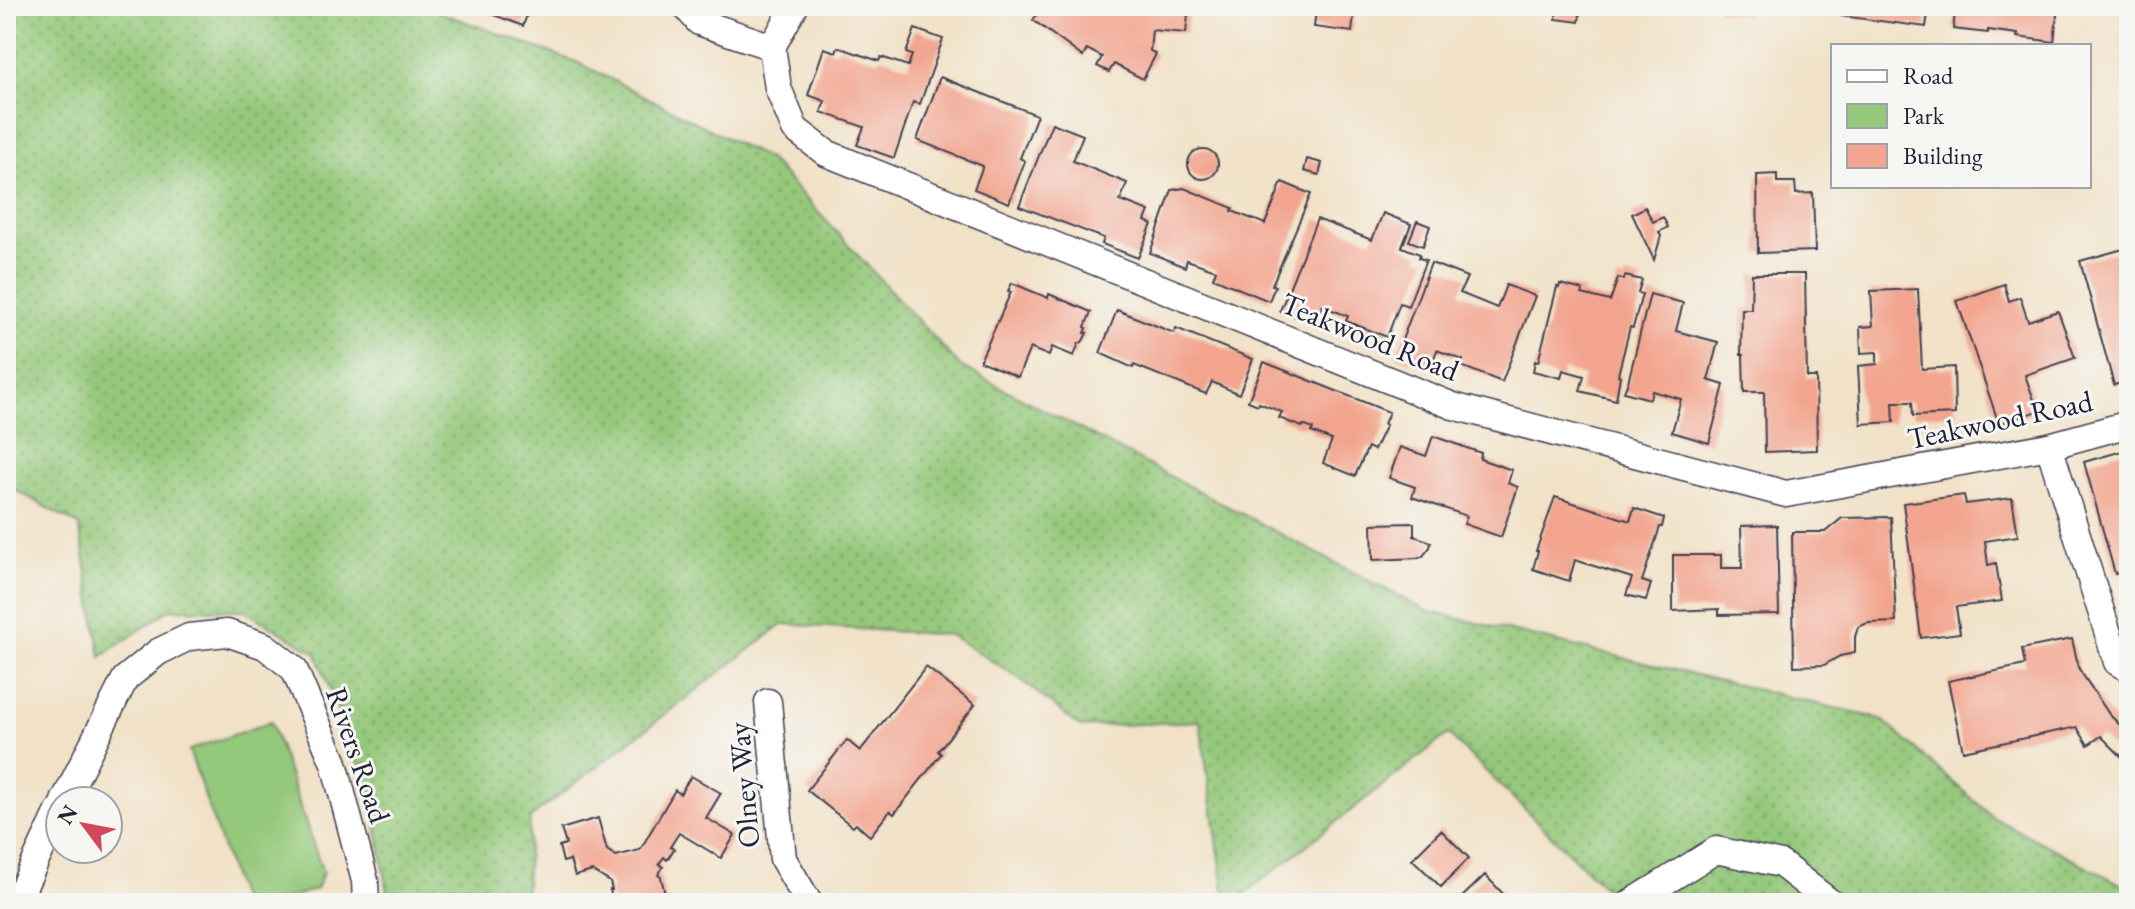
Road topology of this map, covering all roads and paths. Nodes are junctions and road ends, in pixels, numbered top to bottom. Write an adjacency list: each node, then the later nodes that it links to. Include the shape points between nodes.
1 (685, 6): 3 (street, via 699,22)
2 (795, 6): 3 (street)
3 (772, 47): 5 (street, Teakwood Road, via 778,88 795,129 826,153 1453,406 1786,494)
4 (2129, 424): 5 (street, Teakwood Road)
5 (2049, 446): 6 (street, via 2117,662)
6 (2129, 669)
7 (768, 702): 12 (street, Olney Way, via 783,859)
8 (72, 785): 11 (street, Rivers Road, via 125,679 158,652 189,637 227,633 265,646 294,669 334,763)
9 (44, 843): 10 (street)
10 (16, 903)
11 (366, 903)
12 (809, 903)
13 (1631, 903): 14 (street, via 1716,850 1781,864)
14 (1831, 903)

